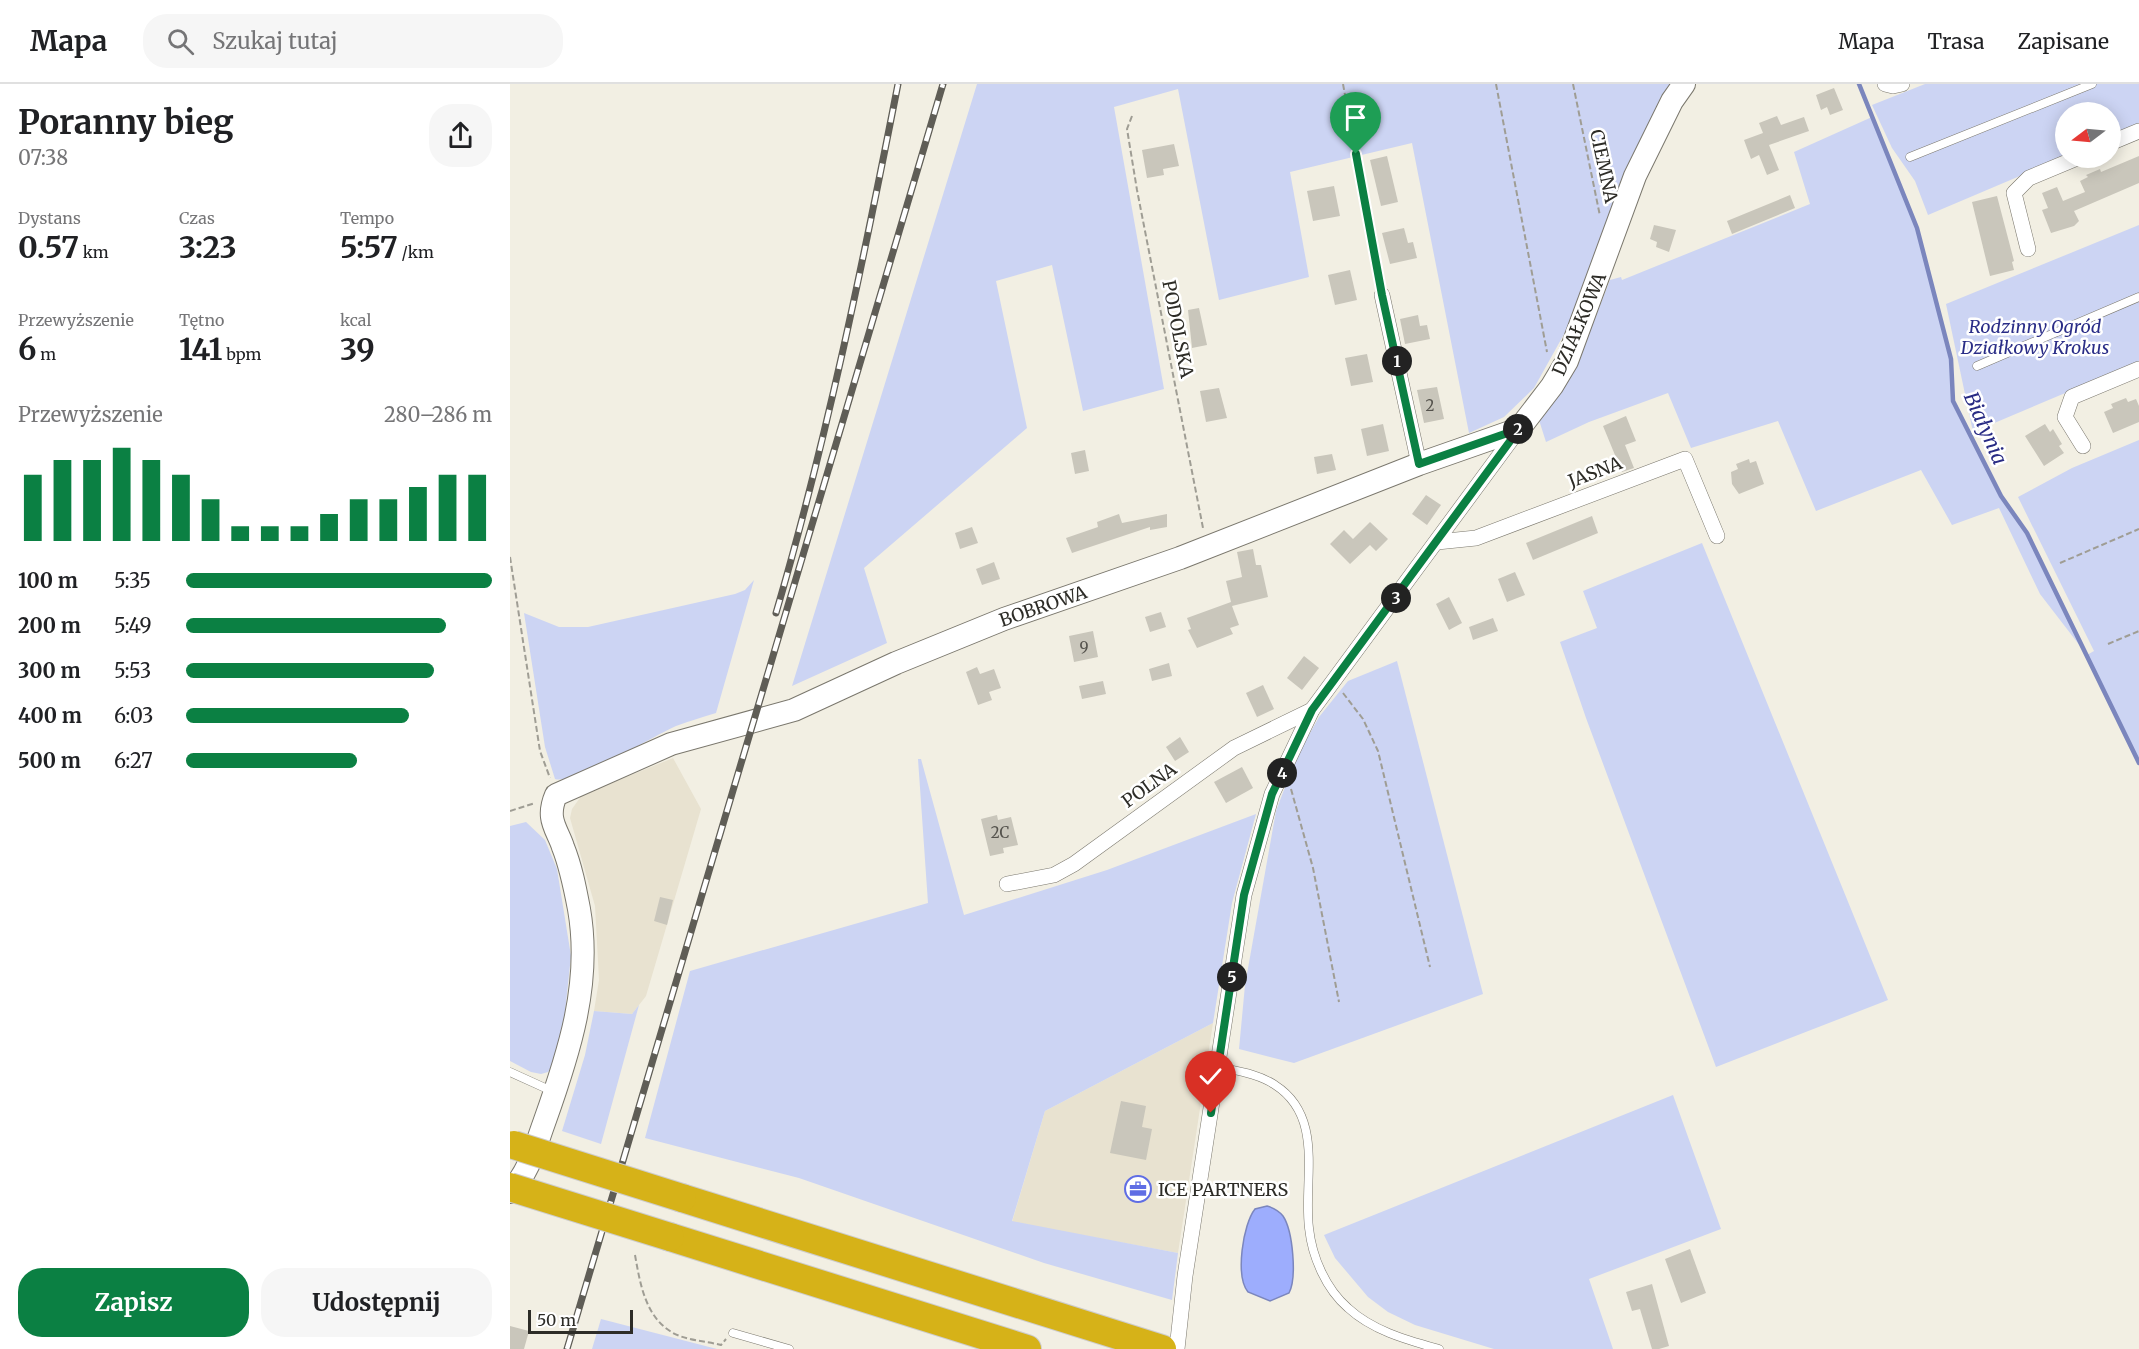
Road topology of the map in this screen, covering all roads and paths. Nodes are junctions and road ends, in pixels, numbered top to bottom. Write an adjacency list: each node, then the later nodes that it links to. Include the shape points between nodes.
1 (1343, 84): 15 (path)
2 (1496, 84): 17 (path)
3 (1573, 84): 13 (path, CIEMNA)
4 (1684, 84): 20 (street, DZIAŁKOWA, via 1671,101 1635,176 1567,361)
5 (1884, 84): 6 (street)
6 (1902, 84)
7 (2092, 84): 11 (lane)
8 (1132, 116): 26 (path, PODOLSKA, via 1127,129 1137,190)
9 (2139, 131): 10 (street)
10 (2121, 138)
11 (1910, 157)
12 (2055, 167): 14 (street, via 2029,178 2014,193)
13 (1601, 220)
14 (2028, 249)
15 (1382, 295): 22 (street)
16 (2139, 297): 18 (lane)
17 (1547, 352)
18 (1977, 366)
19 (2139, 369): 21 (street, via 2072,397 2065,417)
20 (1519, 429): 22 (street, BOBROWA); 25 (street, DZIAŁKOWA)
21 (2083, 446)
22 (1419, 464): 26 (street, BOBROWA)
23 (2139, 529): 28 (path)
24 (1718, 536): 25 (street, JASNA, via 1685,459 1476,538)
25 (1437, 542): 31 (street, DZIAŁKOWA)
26 (1207, 547): 34 (street, BOBROWA, via 1004,619 794,710 671,744)
27 (510, 557): 34 (path, via 540,751)
28 (2060, 563)
29 (2139, 631): 30 (path)
30 (2108, 644)
31 (1334, 681): 32 (street, DZIAŁKOWA); 37 (path, via 1363,719 1378,751)
32 (1312, 710): 33 (street, DZIAŁKOWA); 36 (street, POLNA, via 1234,748 1074,864 1054,875)
33 (1285, 766): 38 (path, via 1313,868); 39 (street, DZIAŁKOWA, via 1272,794 1244,895)
34 (559, 795): 35 (path); 41 (street, via 552,820 573,877 584,943 578,1012)
35 (510, 811)
36 (1007, 884)
37 (1430, 967)
38 (1339, 1002)
39 (1219, 1067): 50 (street, DZIAŁKOWA); 51 (lane, via 1275,1084 1291,1099 1304,1123 1310,1147 1308,1226 1313,1251 1327,1281 1348,1308 1377,1328)
40 (510, 1072): 41 (lane)
41 (555, 1093): 44 (street, via 528,1168)
42 (512, 1145): 49 (highway, bridge)
43 (510, 1187): 48 (highway, bridge)
44 (510, 1192)
45 (635, 1255): 46 (path, via 651,1313 671,1332 721,1345)
46 (733, 1333): 47 (lane)
47 (789, 1349)
48 (1027, 1349)
49 (1162, 1349)
50 (1177, 1349)
51 (1439, 1349)

